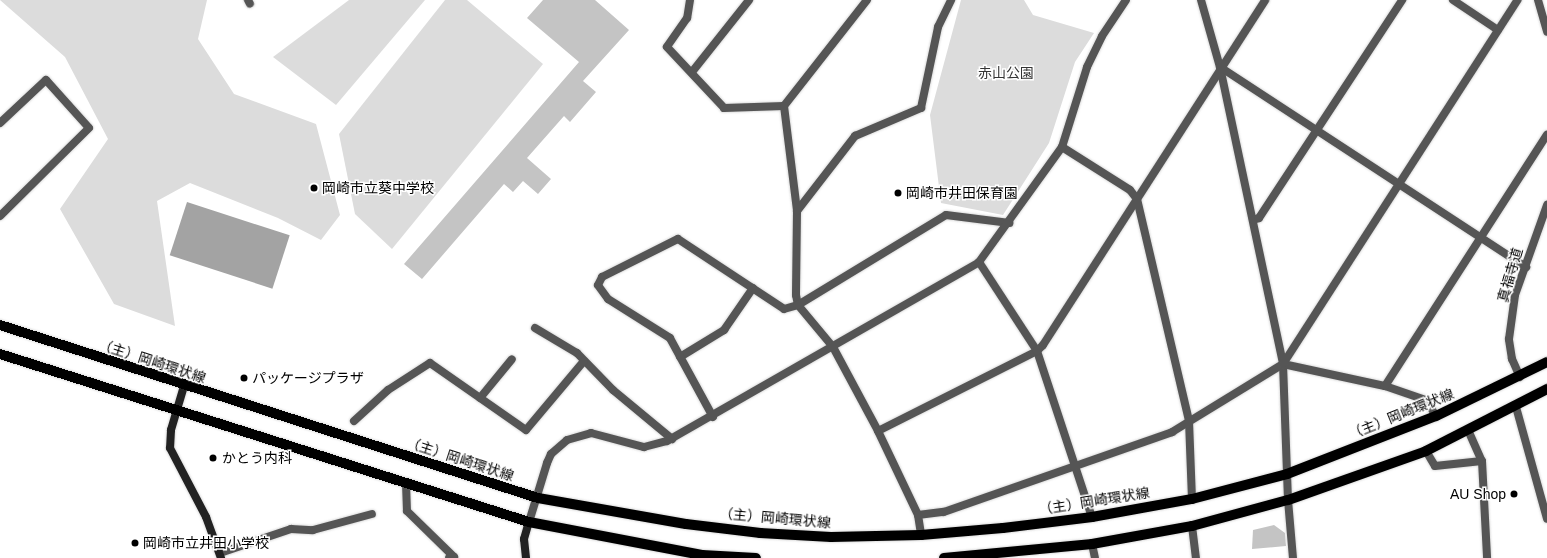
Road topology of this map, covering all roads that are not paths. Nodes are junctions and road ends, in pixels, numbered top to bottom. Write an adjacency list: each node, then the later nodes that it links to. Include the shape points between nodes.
1 (690, 0): 15 (street, via 687,18 667,47)
2 (749, 0): 15 (street)
3 (867, 0): 16 (street)
4 (951, 0): 24 (street, via 938,27 921,108 855,136)
5 (1126, 0): 20 (street, via 1102,36 1087,67)
6 (1201, 0): 14 (street)
7 (1265, 0): 14 (street)
8 (1402, 0): 18 (street)
9 (1453, 0): 12 (street)
10 (1518, 0): 12 (street)
11 (1538, 0): 13 (street)
12 (1498, 30): 21 (street)
13 (1547, 32)
14 (1220, 67): 18 (street); 22 (street); 26 (street)
15 (692, 72): 16 (street, via 724,108)
16 (784, 106): 24 (street)
17 (0, 123): 25 (street, via 46,80 89,128)
18 (1316, 129): 21 (street); 26 (street, via 1258,218)
19 (1547, 135): 28 (street)
20 (1062, 147): 22 (street, via 1130,190); 27 (street)
21 (1399, 185): 28 (street); 42 (street)
22 (1137, 199): 36 (street); 53 (street)
23 (1547, 205): 30 (street, 真福寺道)
24 (797, 211): 32 (street)
25 (0, 216)
26 (1252, 220): 42 (street)
27 (1009, 223): 29 (street); 32 (street, via 946,215)
28 (1481, 236): 30 (street); 45 (street)
29 (979, 262): 35 (street); 36 (street)
30 (1526, 267): 43 (street, 真福寺道, via 1516,295 1510,339 1512,359)
31 (753, 288): 32 (street, via 784,309); 38 (street, via 724,330); 38 (street, via 678,239 602,277 598,285 600,292 670,338)
32 (798, 305): 35 (street)
33 (0, 325): 44 (main road, （主）岡崎環状線)
34 (535, 328): 40 (street, via 577,353)
35 (833, 347): 51 (street); 55 (street)
36 (1037, 351): 55 (street); 59 (street)
37 (0, 354): 49 (main road)
38 (680, 357): 51 (street)
39 (512, 359): 47 (street)
40 (584, 361): 47 (street, via 526,430); 56 (street, via 613,390)
41 (1547, 362): 43 (main road, （主）岡崎環状線)
42 (1283, 364): 45 (street); 53 (street); 60 (street)
43 (1520, 377): 50 (main road, （主）岡崎環状線)
44 (184, 386): 49 (street); 62 (main road, （主）岡崎環状線)
45 (1385, 386): 50 (street, via 1426,400)
46 (1547, 389): 48 (main road)
47 (480, 398): 52 (street, via 430,363 388,390)
48 (1516, 406): 54 (main road); 68 (street)
49 (176, 411): 61 (main road); 73 (street, via 170,448 206,517)
50 (1436, 416): 60 (main road, （主）岡崎環状線)
51 (712, 417): 56 (street)
52 (354, 421)
53 (1189, 421): 59 (street, via 1172,432); 63 (street)
54 (1468, 430): 57 (main road); 58 (street)
55 (878, 432): 66 (street)
56 (672, 439): 62 (street, via 644,447 591,432 567,440 551,454)
57 (1426, 451): 58 (street, via 1435,466); 64 (main road)
58 (1482, 461): 81 (street)
59 (1075, 466): 66 (street, via 944,512); 67 (street)
60 (1288, 474): 63 (main road, （主）岡崎環状線); 64 (street)
61 (406, 483): 69 (main road); 74 (street, via 407,511 454,557)
62 (538, 498): 69 (street); 71 (main road, （主）岡崎環状線, via 686,524 760,533 831,537)
63 (1192, 499): 67 (main road, （主）岡崎環状線)
64 (1288, 500): 70 (main road); 80 (street)
65 (372, 514): 73 (street, via 313,530 291,529)
66 (918, 515): 71 (street)
67 (1092, 517): 71 (main road, （主）岡崎環状線)
68 (1547, 519)
69 (529, 522): 75 (street, via 524,539); 76 (main road, via 702,555)
70 (1192, 526): 72 (main road); 79 (street)
71 (921, 535)
72 (1092, 544): 77 (main road); 78 (street)
73 (221, 556)
74 (449, 558)
75 (526, 558)
76 (756, 558)
77 (944, 558)
78 (1095, 558)
79 (1196, 558)
80 (1293, 558)
81 (1487, 558)

